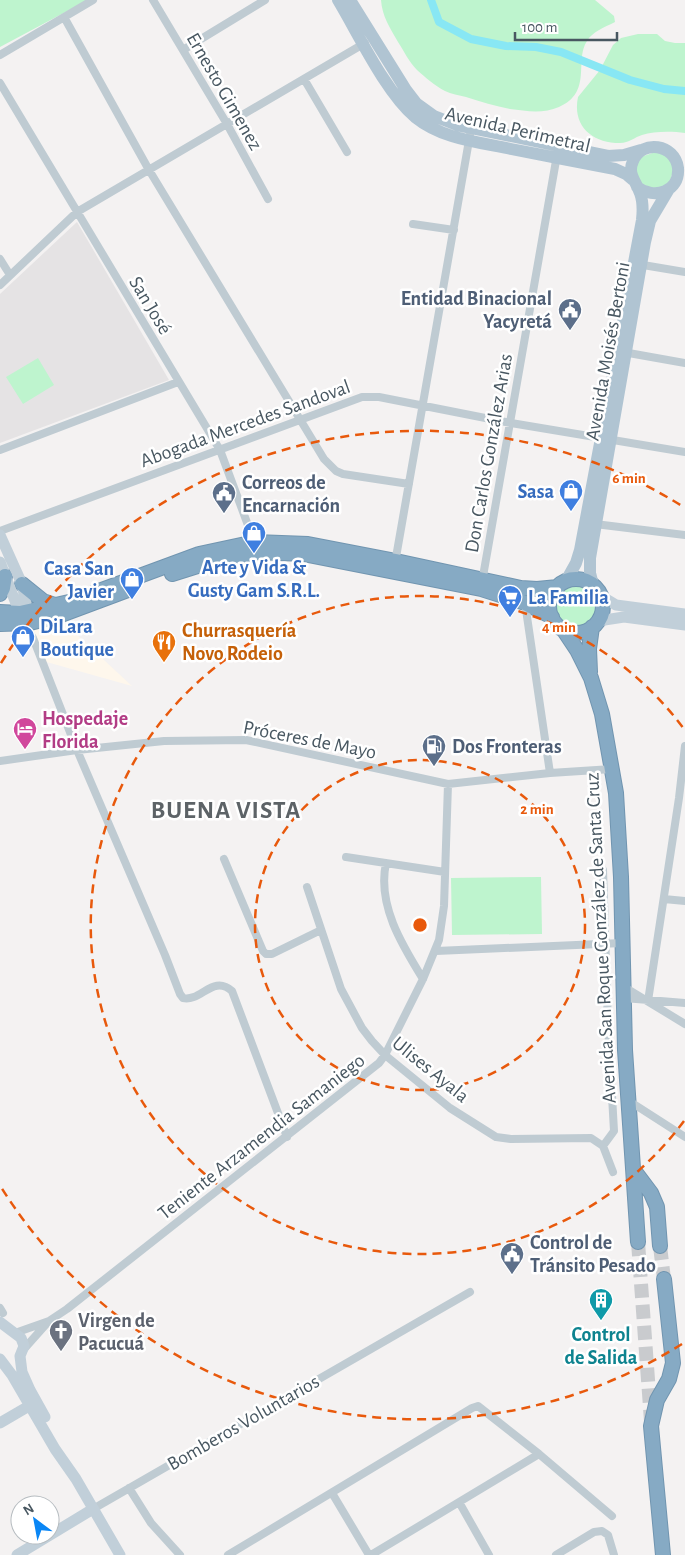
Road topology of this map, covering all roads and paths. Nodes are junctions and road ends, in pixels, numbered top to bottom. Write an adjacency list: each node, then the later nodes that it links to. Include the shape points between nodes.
1 (93, 0): 6 (street)
2 (153, 0): 8 (street, Ernesto Gimenez)
3 (264, 0): 8 (street)
4 (338, 0): 7 (main road, Avenida Perimetral)
5 (350, 0): 7 (main road, Avenida Perimetral)
6 (64, 17): 9 (street); 19 (street)
7 (368, 41): 10 (street); 13 (main road, Avenida Perimetral, via 416,103)
8 (183, 50): 12 (street, Ernesto Gimenez)
9 (0, 55)
10 (304, 79): 12 (street); 15 (street)
11 (0, 83): 24 (street, San José)
12 (227, 124): 19 (street); 23 (street, Ernesto Gimenez)
13 (470, 135): 16 (main road, Avenida Perimetral); 26 (street)
14 (642, 150): 16 (main road, Avenida Perimetral, via 616,156); 17 (main road, via 654,146); 21 (main road, Avenida Moisés Bertoni, via 631,167)
15 (347, 152)
16 (558, 152): 21 (main road, Avenida Perimetral, via 615,169); 37 (street, Don Carlos González Arias)
17 (672, 154): 18 (street); 20 (main road, Avenida Moisés Bertoni)
18 (685, 160)
19 (149, 170): 24 (street); 36 (street)
20 (681, 175): 22 (main road, Avenida Moisés Bertoni)
21 (635, 183): 22 (main road, via 649,194); 28 (main road, Avenida Moisés Bertoni, via 642,212)
22 (670, 188): 28 (main road, Avenida Moisés Bertoni, via 650,221)
23 (268, 199)
24 (77, 212): 30 (street); 34 (street, San José)
25 (412, 224): 26 (street)
26 (454, 230): 35 (street)
27 (0, 259): 30 (street)
28 (637, 264): 29 (street); 32 (main road, Avenida Moisés Bertoni)
29 (685, 272)
30 (10, 275): 31 (street)
31 (0, 285)
32 (621, 352): 33 (street); 38 (main road, Avenida Moisés Bertoni)
33 (685, 363)
34 (178, 382): 39 (street); 40 (street, San José)
35 (423, 405): 36 (street, Abogada Mercedes Sandoval, via 362,397); 37 (street, Abogada Mercedes Sandoval); 42 (street)
36 (299, 420): 40 (street, Abogada Mercedes Sandoval); 42 (street, via 324,459 336,471)
37 (511, 423): 38 (street, Abogada Mercedes Sandoval); 52 (street, Don Carlos González Arias)
38 (606, 439): 41 (street, Abogada Mercedes Sandoval); 43 (main road, Avenida Moisés Bertoni); 53 (main road, Avenida Moisés Bertoni, via 576,564)
39 (0, 450)
40 (220, 450): 44 (street, Abogada Mercedes Sandoval); 47 (street, San José)
41 (685, 452)
42 (409, 484): 49 (street)
43 (595, 524): 45 (street); 54 (main road, Avenida Moisés Bertoni, via 589,566)
44 (0, 531)
45 (685, 534)
46 (0, 535): 51 (main road)
47 (256, 547): 49 (highway); 57 (highway, via 199,554); 61 (highway, via 84,607)
48 (0, 562): 50 (main road)
49 (395, 566): 52 (highway)
50 (5, 576): 55 (highway); 61 (main road)
51 (22, 584): 57 (highway, via 43,601); 61 (main road)
52 (482, 584): 53 (highway, via 529,589); 56 (highway)
53 (562, 584): 54 (highway, via 580,580); 60 (highway, via 553,592 550,603)
54 (597, 590): 59 (main road, via 616,605); 63 (highway, via 603,607)
55 (0, 594)
56 (525, 603): 60 (highway); 71 (street)
57 (55, 605): 61 (highway)
58 (0, 612): 61 (highway)
59 (685, 614)
60 (552, 617): 65 (highway)
61 (25, 618): 62 (highway); 68 (street)
62 (0, 624)
63 (595, 624): 64 (main road, via 624,618); 65 (highway, via 576,633); 66 (highway, Avenida San Roque González de Santa Cruz, via 589,649)
64 (685, 625)
65 (563, 630): 66 (highway, Avenida San Roque González de Santa Cruz)
66 (591, 678): 70 (highway, Avenida San Roque González de Santa Cruz)
67 (685, 746): 73 (street)
68 (77, 750): 69 (street, Próceres de Mayo); 72 (street, Próceres de Mayo, via 164,741 246,740); 93 (street, via 180,994 188,999 220,985 232,991)
69 (0, 761)
70 (612, 769): 71 (street, Próceres de Mayo); 83 (highway, Avenida San Roque González de Santa Cruz, via 618,818)
71 (550, 773): 72 (street, Próceres de Mayo)
72 (448, 784): 78 (street, Teniente Arzamendia Samaniego)
73 (682, 799): 80 (street)
74 (346, 857): 76 (street)
75 (224, 859): 82 (street, via 266,954)
76 (386, 863): 78 (street); 86 (street, via 383,876 390,917)
77 (603, 870): 84 (street)
78 (445, 872): 85 (street, Teniente Arzamendia Samaniego, via 442,926)
79 (307, 886): 82 (street, Ulises Ayala)
80 (664, 899): 81 (street); 88 (street)
81 (685, 901)
82 (321, 930): 91 (street, Ulises Ayala, via 350,1007)
83 (622, 943): 84 (street); 87 (highway, Avenida San Roque González de Santa Cruz)
84 (606, 944): 85 (street); 95 (street, via 614,1131)
85 (436, 951): 86 (street, Teniente Arzamendia Samaniego)
86 (423, 979): 91 (street, Teniente Arzamendia Samaniego)
87 (624, 992): 88 (street); 92 (highway, Avenida San Roque González de Santa Cruz)
88 (648, 1001): 89 (street); 90 (street)
89 (685, 1003)
90 (685, 1024)
91 (385, 1055): 93 (street, Teniente Arzamendia Samaniego, via 374,1068); 95 (street, Ulises Ayala, via 450,1108 496,1137 591,1138)
92 (628, 1101): 94 (street); 96 (highway, Avenida San Roque González de Santa Cruz)
93 (287, 1137): 103 (street, Teniente Arzamendia Samaniego)
94 (685, 1137)
95 (603, 1146): 97 (street)
96 (632, 1169): 98 (highway, Avenida San Roque González de Santa Cruz); 99 (highway, via 651,1193 657,1207)
97 (613, 1172)
98 (638, 1242)
99 (660, 1246)
100 (664, 1279): 125 (highway, via 673,1363 669,1379 657,1400 653,1419)
101 (470, 1292): 112 (street, Bomberos Voluntarios)
102 (1, 1315): 104 (main road)
103 (49, 1321): 104 (street); 106 (street)
104 (14, 1332): 105 (main road); 106 (main road, via 22,1338)
105 (0, 1334)
106 (22, 1353): 107 (main road, via 9,1362); 111 (main road, via 25,1380 64,1450)
107 (0, 1359): 108 (main road)
108 (30, 1406): 109 (main road); 111 (main road)
109 (0, 1423)
110 (539, 1454): 113 (street, via 478,1406); 114 (street); 116 (street)
111 (76, 1479): 115 (main road)
112 (129, 1488): 115 (street, Bomberos Voluntarios); 119 (street, via 156,1528)
113 (332, 1493): 120 (street); 121 (street)
114 (459, 1502): 121 (street); 122 (street)
115 (93, 1509): 117 (main road, Bomberos Voluntarios); 118 (main road)
116 (612, 1516)
117 (17, 1555)
118 (120, 1555)
119 (180, 1555)
120 (228, 1555)
121 (370, 1555)
122 (489, 1555)
123 (556, 1555): 124 (street, via 602,1530 608,1535)
124 (614, 1555)
125 (664, 1555)

